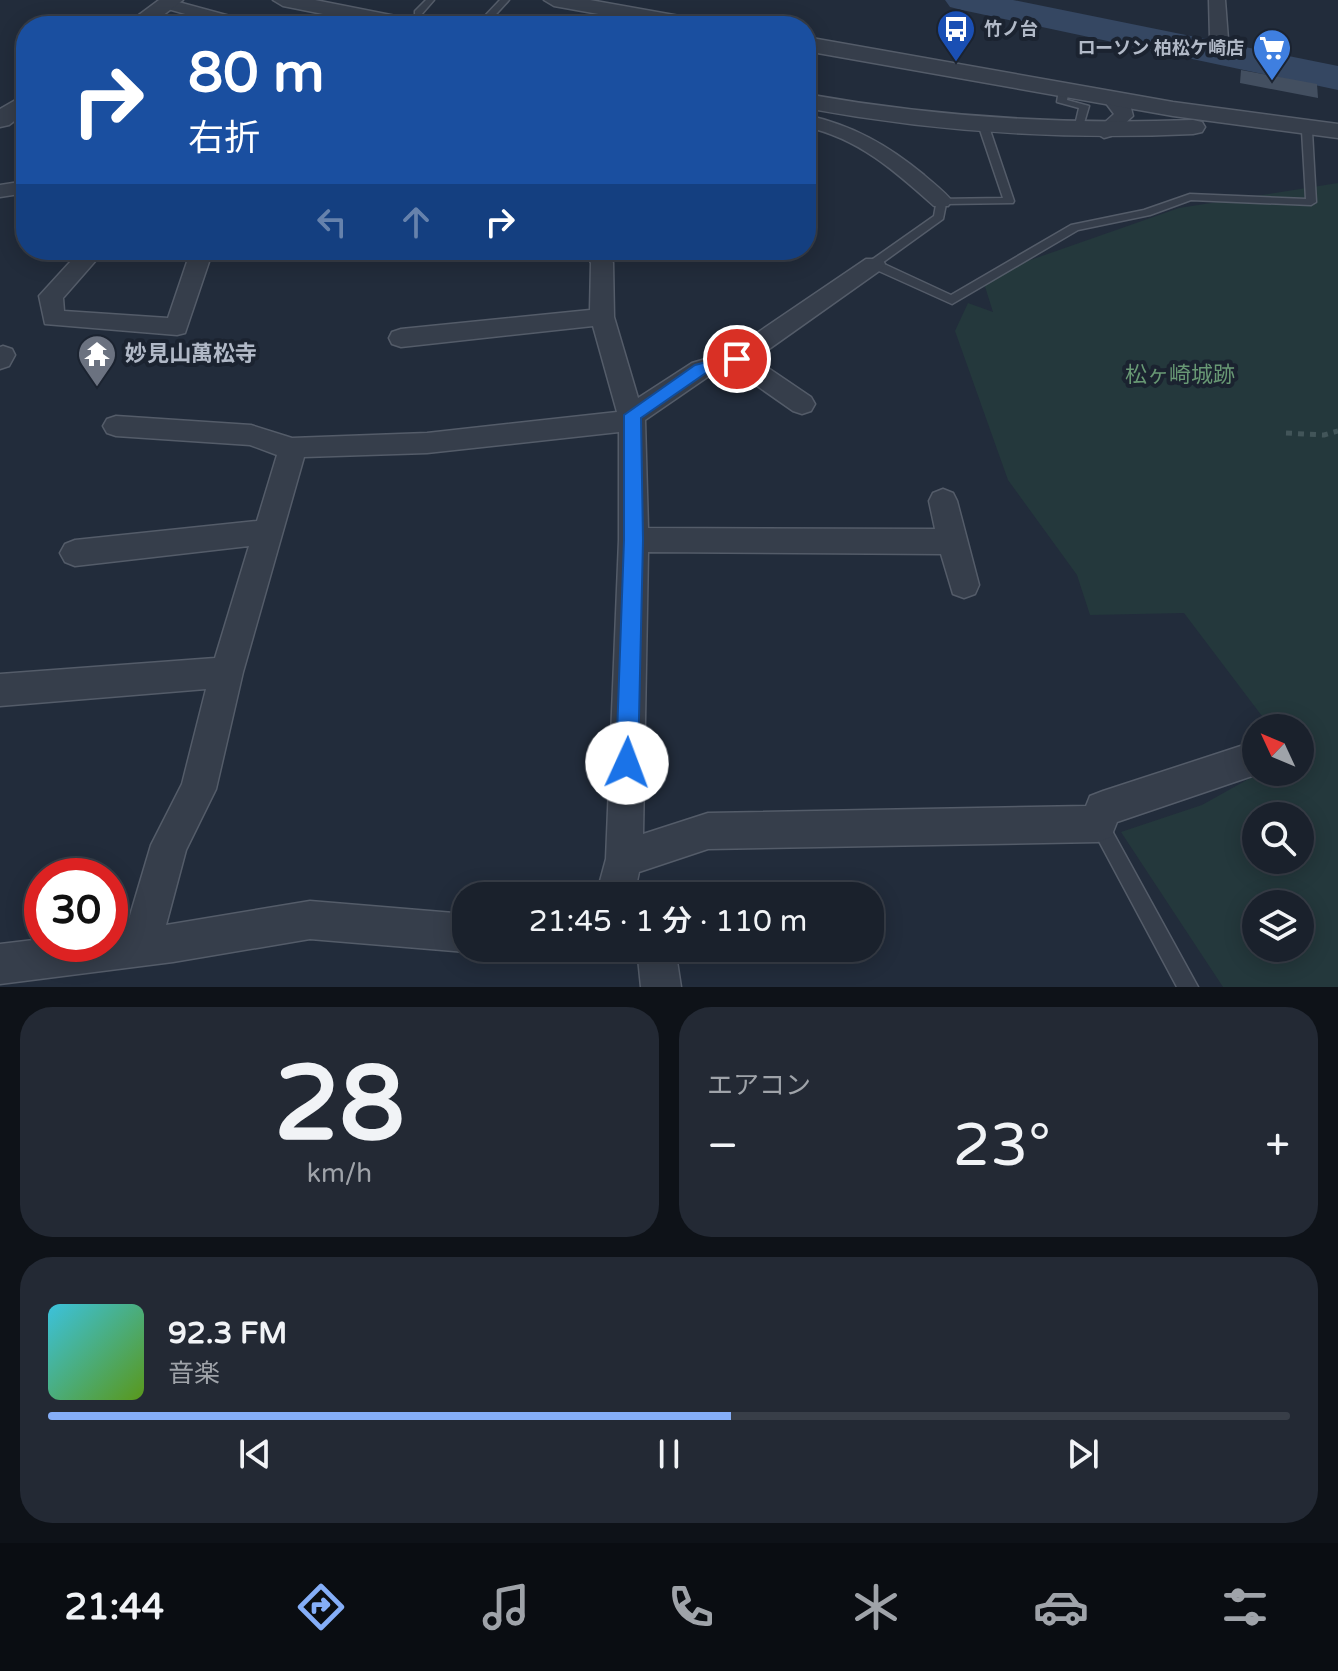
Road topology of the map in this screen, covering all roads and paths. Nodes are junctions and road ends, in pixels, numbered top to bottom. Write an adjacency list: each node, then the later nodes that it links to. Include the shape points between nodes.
1 (287, 0): 8 (street)
2 (505, 0): 9 (lane)
3 (554, 0): 10 (street)
4 (1217, 0): 11 (street)
5 (170, 2): 6 (street); 7 (street)
6 (150, 16)
7 (214, 16)
8 (396, 16)
9 (490, 16)
10 (645, 16)
11 (1219, 39)
12 (816, 46): 13 (street)
13 (1064, 90): 14 (street); 16 (lane, via 1062,102 1084,106)
14 (1111, 98): 20 (street, via 1124,116); 21 (street)
15 (816, 103): 18 (street, via 899,119)
16 (1081, 121)
17 (816, 124): 22 (street, via 878,147)
18 (988, 124): 20 (street); 22 (lane, via 1009,201)
19 (1307, 131): 20 (street, via 1204,127); 21 (street); 26 (lane, via 1311,202 1190,197 1146,213 1075,227 952,300)
20 (1104, 132)
21 (1338, 132)
22 (941, 201): 26 (lane, via 939,217)
23 (85, 260): 24 (street, via 51,296 53,318 177,327)
24 (199, 260)
25 (601, 260): 27 (street)
26 (874, 264): 29 (street)
27 (602, 317): 28 (street); 31 (street)
28 (401, 338)
29 (737, 359): 30 (street); 31 (street, via 701,369)
30 (802, 404)
31 (632, 418): 35 (street, via 427,443); 38 (street)
32 (116, 426): 35 (street, via 251,435)
33 (1338, 431): 34 (path)
34 (1286, 433)
35 (292, 449): 37 (street)
36 (943, 501): 39 (street)
37 (267, 532): 40 (street); 42 (street)
38 (634, 540): 39 (street); 46 (street)
39 (952, 542): 41 (street)
40 (75, 553)
41 (964, 585)
42 (227, 672): 43 (street); 49 (street, via 198,789 169,845)
43 (0, 690)
44 (1242, 763): 45 (street, via 1103,809)
45 (1098, 824): 47 (street, via 708,831); 53 (lane)
46 (620, 882)
47 (626, 882)
48 (452, 932): 49 (street, via 310,920)
49 (140, 947): 51 (street)
50 (658, 962): 52 (street)
51 (0, 964)
52 (661, 987)
53 (1188, 987)

